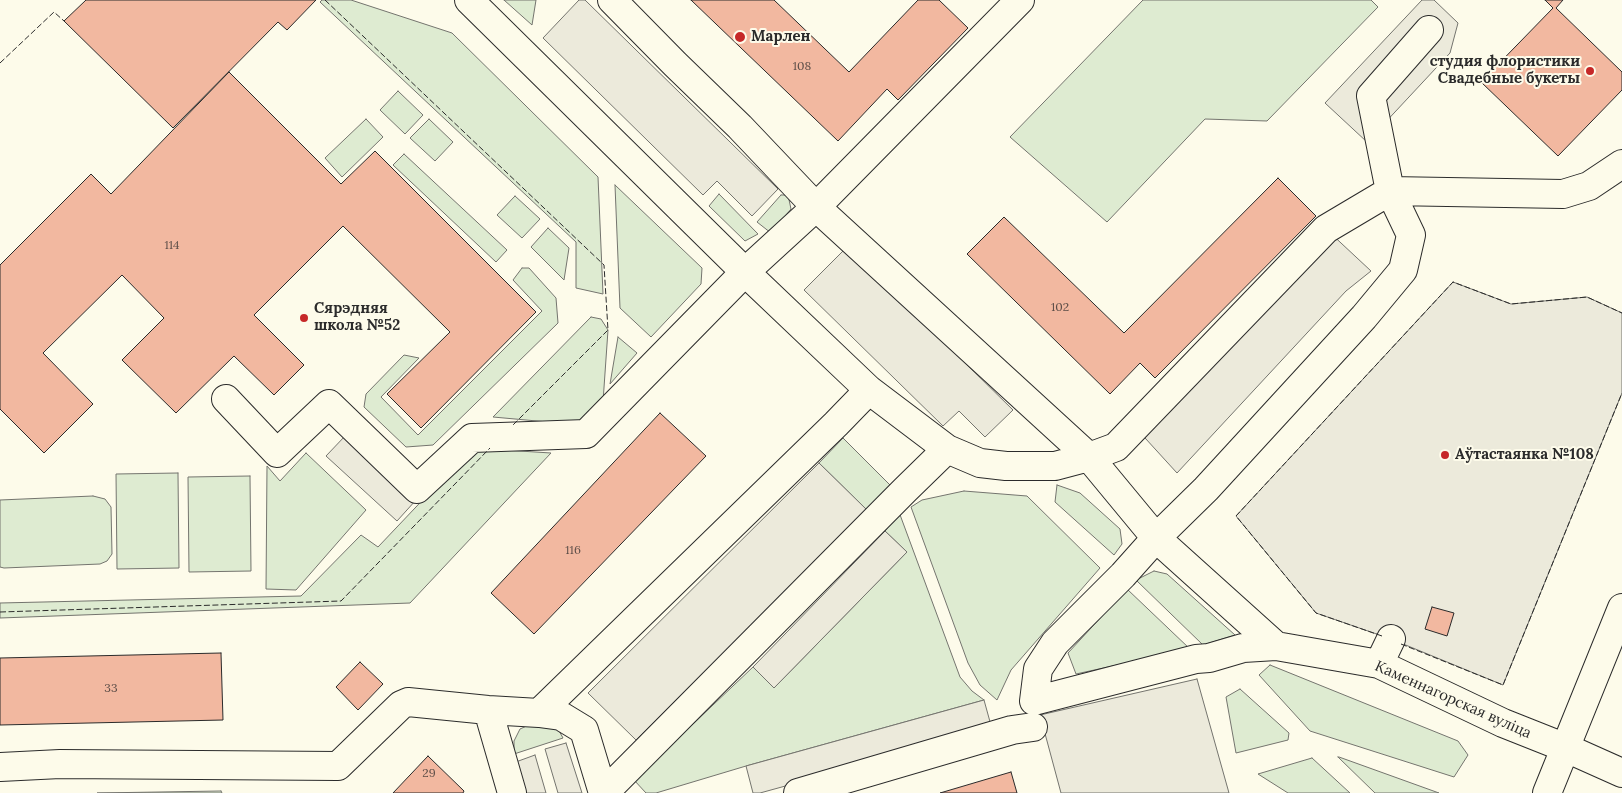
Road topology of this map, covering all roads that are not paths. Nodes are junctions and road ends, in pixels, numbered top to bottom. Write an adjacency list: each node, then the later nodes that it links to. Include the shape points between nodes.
1 (469, 0): 8 (main road)
2 (612, 0): 7 (main road)
3 (1020, 0): 7 (main road)
4 (1430, 30): 6 (main road, via 1371,96)
5 (1622, 164): 6 (main road, via 1588,186 1563,194)
6 (1390, 191): 12 (main road, via 1326,229 1116,447); 13 (main road, via 1412,234 1403,270 1206,489)
7 (816, 208): 8 (main road); 12 (main road)
8 (745, 272): 9 (main road); 10 (main road, via 586,434 472,438 417,489 329,404 277,453)
9 (869, 390): 11 (main road); 19 (main road)
10 (226, 399)
11 (947, 449): 12 (main road, via 980,463 1006,466 1055,466); 25 (main road)
12 (1089, 457): 13 (main road)
13 (1156, 538): 16 (main road); 20 (main road, via 1055,644 1038,669)
14 (1622, 608): 21 (main road)
15 (1391, 639): 17 (main road)
16 (1276, 646): 17 (main road, Каменнагорская вуліца); 20 (main road, Каменнагорская вуліца, via 1243,648 1196,659)
17 (1378, 664): 21 (main road, Каменнагорская вуліца)
18 (488, 710): 19 (main road); 22 (main road, via 408,702 400,705 338,766 60,764); 24 (main road)
19 (539, 713): 25 (main road, via 560,716 584,730)
20 (1034, 714): 26 (main road, Каменнагорская вуліца, via 1012,730)
21 (1566, 748): 23 (main road, Каменнагорская вуліца); 27 (main road)
22 (0, 767)
23 (1622, 773)
24 (512, 793)
25 (604, 793)
26 (798, 793)
27 (1547, 793)

